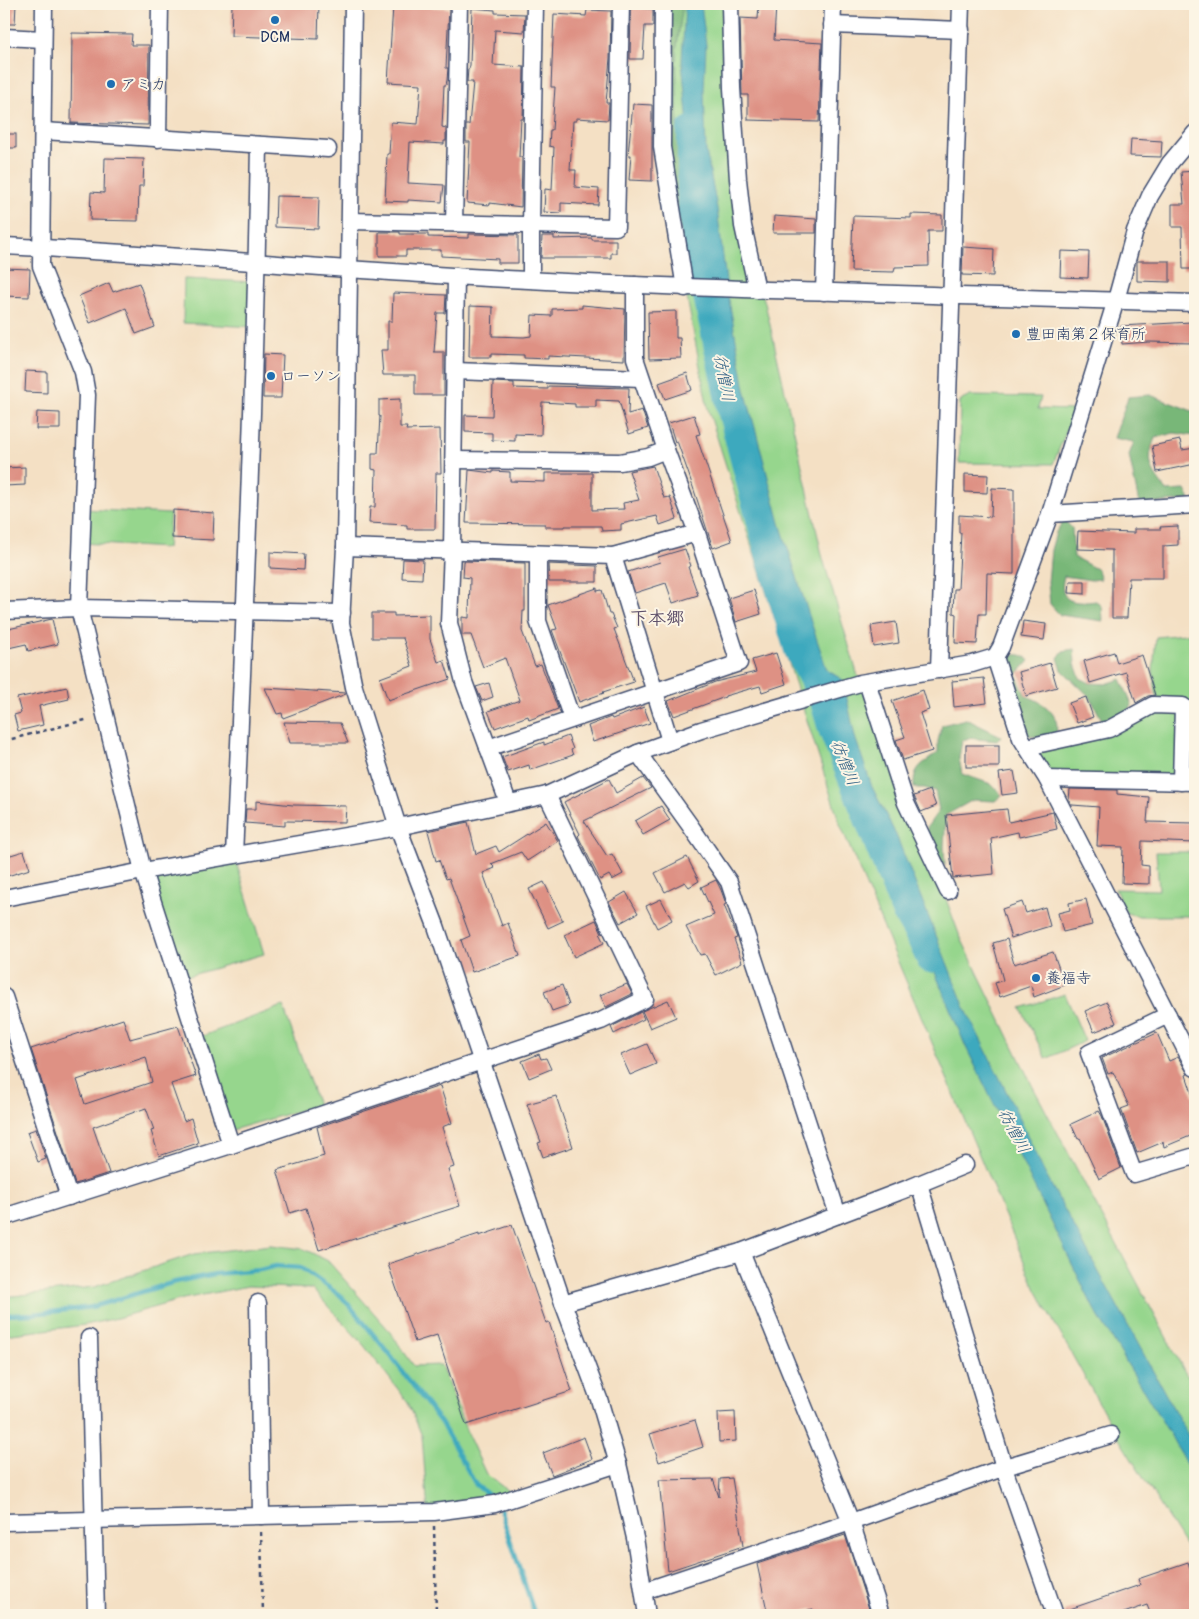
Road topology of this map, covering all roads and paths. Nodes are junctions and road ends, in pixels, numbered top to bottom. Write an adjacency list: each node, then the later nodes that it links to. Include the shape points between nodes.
1 (44, 4): 14 (street)
2 (160, 4): 17 (street)
3 (353, 4): 20 (street)
4 (459, 4): 21 (street)
5 (535, 4): 22 (street)
6 (621, 4): 22 (street, via 616,227)
7 (663, 4): 30 (street, via 662,147)
8 (730, 4): 31 (street, via 738,178)
9 (833, 4): 11 (street)
10 (961, 4): 12 (street)
11 (832, 25): 12 (street); 32 (street)
12 (961, 30): 33 (street)
13 (4, 38): 14 (street)
14 (43, 38): 15 (street)
15 (43, 131): 17 (street); 24 (street)
16 (1195, 133): 34 (street, via 1170,163 1150,196 1135,231)
17 (158, 140): 18 (street)
18 (259, 145): 19 (street); 25 (street)
19 (328, 149)
20 (350, 221): 21 (street); 26 (street)
21 (454, 223): 22 (street)
22 (531, 225): 28 (street)
23 (4, 246): 24 (street)
24 (41, 247): 25 (street); 47 (street, via 41,266 83,372 87,395)
25 (257, 263): 26 (street); 49 (street)
26 (350, 270): 27 (street); 43 (street)
27 (456, 276): 28 (street); 36 (street)
28 (531, 279): 29 (street)
29 (635, 285): 30 (street); 37 (street, via 635,358)
30 (687, 288): 31 (street)
31 (755, 290): 32 (street)
32 (824, 292): 33 (street)
33 (952, 294): 34 (street); 52 (street)
34 (1116, 300): 35 (street); 41 (street)
35 (1195, 303)
36 (455, 371): 37 (street); 39 (street)
37 (641, 378): 38 (street)
38 (666, 450): 39 (street, via 620,462); 42 (street)
39 (454, 460): 44 (street)
40 (1195, 505): 41 (street)
41 (1050, 514): 51 (street)
42 (697, 533): 46 (street); 54 (street, via 739,662)
43 (345, 547): 44 (street); 50 (street)
44 (452, 550): 45 (street); 60 (street, via 449,624 464,682)
45 (538, 554): 46 (street); 56 (street, via 538,621)
46 (613, 556): 54 (street)
47 (79, 608): 48 (street); 49 (street); 55 (street)
48 (4, 611)
49 (245, 611): 50 (street); 67 (street)
50 (342, 613): 66 (street, via 341,624 354,687)
51 (995, 657): 52 (street); 59 (street, via 1021,738)
52 (939, 670): 53 (street)
53 (863, 683): 58 (street); 69 (street, via 906,804)
54 (654, 692): 56 (street); 58 (street)
55 (106, 715): 57 (path); 68 (street)
56 (572, 719): 60 (street)
57 (4, 741)
58 (670, 741): 61 (street)
59 (1027, 747): 62 (street); 63 (street, via 1109,729 1153,705 1183,706)
60 (488, 748): 65 (street)
61 (638, 753): 64 (street); 80 (street, via 729,882)
62 (1047, 780): 63 (street); 72 (street)
63 (1188, 782)
64 (547, 795): 65 (street); 73 (street, via 645,999 601,1021)
65 (508, 802): 66 (street)
66 (398, 826): 67 (street); 73 (street, via 436,926)
67 (234, 855): 68 (street)
68 (144, 871): 70 (street); 75 (street)
69 (948, 891)
70 (4, 898)
71 (4, 996): 79 (street)
72 (1168, 1015): 74 (street); 76 (street, via 1089,1053 1134,1174)
73 (481, 1062): 75 (street); 84 (street)
74 (1195, 1068)
75 (231, 1145): 79 (street)
76 (1195, 1156)
77 (965, 1165): 78 (street)
78 (919, 1184): 80 (street); 88 (street)
79 (69, 1197): 81 (street)
80 (838, 1215): 82 (street)
81 (4, 1217)
82 (742, 1252): 84 (street); 93 (street)
83 (258, 1303): 90 (street)
84 (563, 1303): 87 (street, via 599,1399)
85 (89, 1338): 91 (street)
86 (1111, 1435): 88 (street)
87 (618, 1464): 89 (street, via 495,1504); 94 (street)
88 (1005, 1467): 93 (street); 100 (street)
89 (434, 1512): 90 (street); 97 (path)
90 (261, 1516): 91 (street); 96 (path)
91 (94, 1521): 92 (street); 95 (street)
92 (4, 1522)
93 (851, 1522): 94 (street); 99 (street)
94 (644, 1591): 98 (street)
95 (96, 1615)
96 (263, 1615)
97 (436, 1615)
98 (647, 1615)
99 (881, 1615)
100 (1055, 1615)

